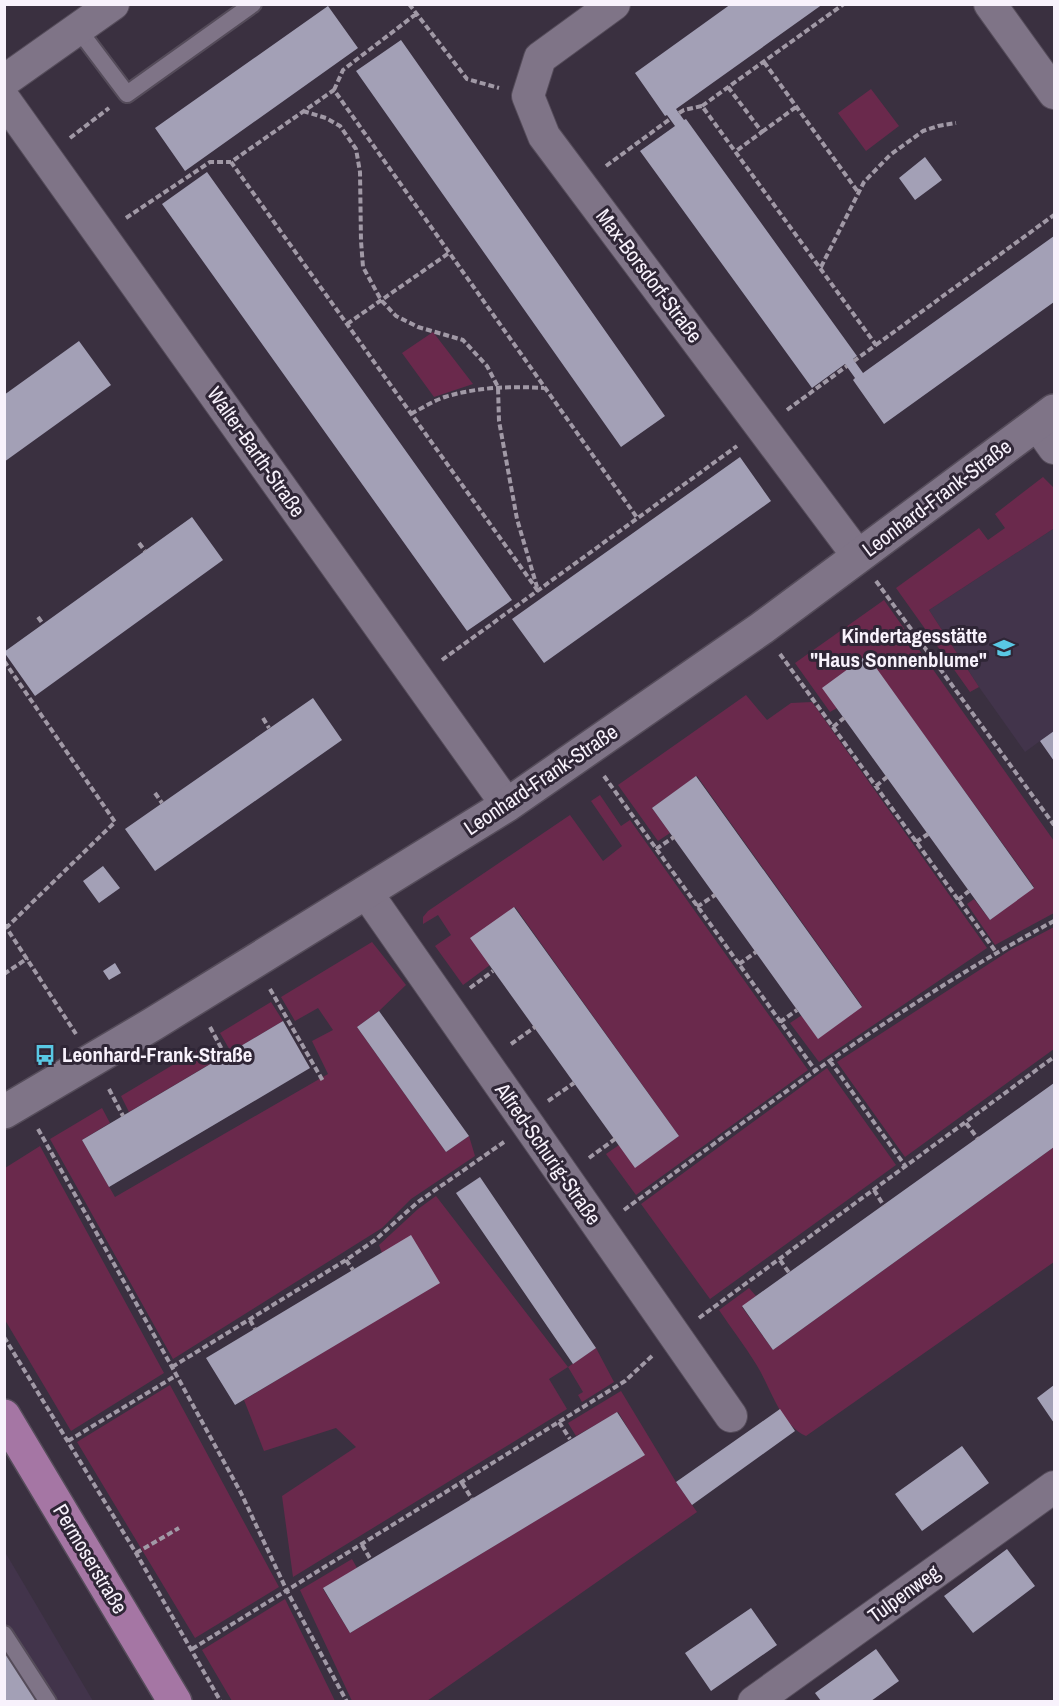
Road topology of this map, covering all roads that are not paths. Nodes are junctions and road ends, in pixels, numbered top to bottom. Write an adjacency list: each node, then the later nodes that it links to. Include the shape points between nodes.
1 (113, 4): 5 (street)
2 (253, 4): 5 (lane, via 127,94)
3 (614, 4): 10 (street, Max-Borsdorf-Straße, via 540,58 528,96 544,136)
4 (990, 4): 7 (street)
5 (78, 29): 6 (street)
6 (4, 81)
7 (1054, 93)
8 (4, 99): 11 (street, Walter-Barth-Straße)
9 (1049, 428): 10 (street, Leonhard-Frank-Straße)
10 (858, 556): 11 (street, Leonhard-Frank-Straße, via 762,628)
11 (507, 805): 12 (street, Leonhard-Frank-Straße)
12 (366, 892): 13 (street, Leonhard-Frank-Straße); 15 (street, Alfred-Schurig-Straße)
13 (13, 1107)
14 (4, 1416): 19 (main road, Permoserstraße)
15 (731, 1416)
16 (1054, 1487): 20 (street, Tulpenweg)
17 (4, 1634): 18 (lane)
18 (48, 1701)
19 (175, 1701)
20 (754, 1701)

